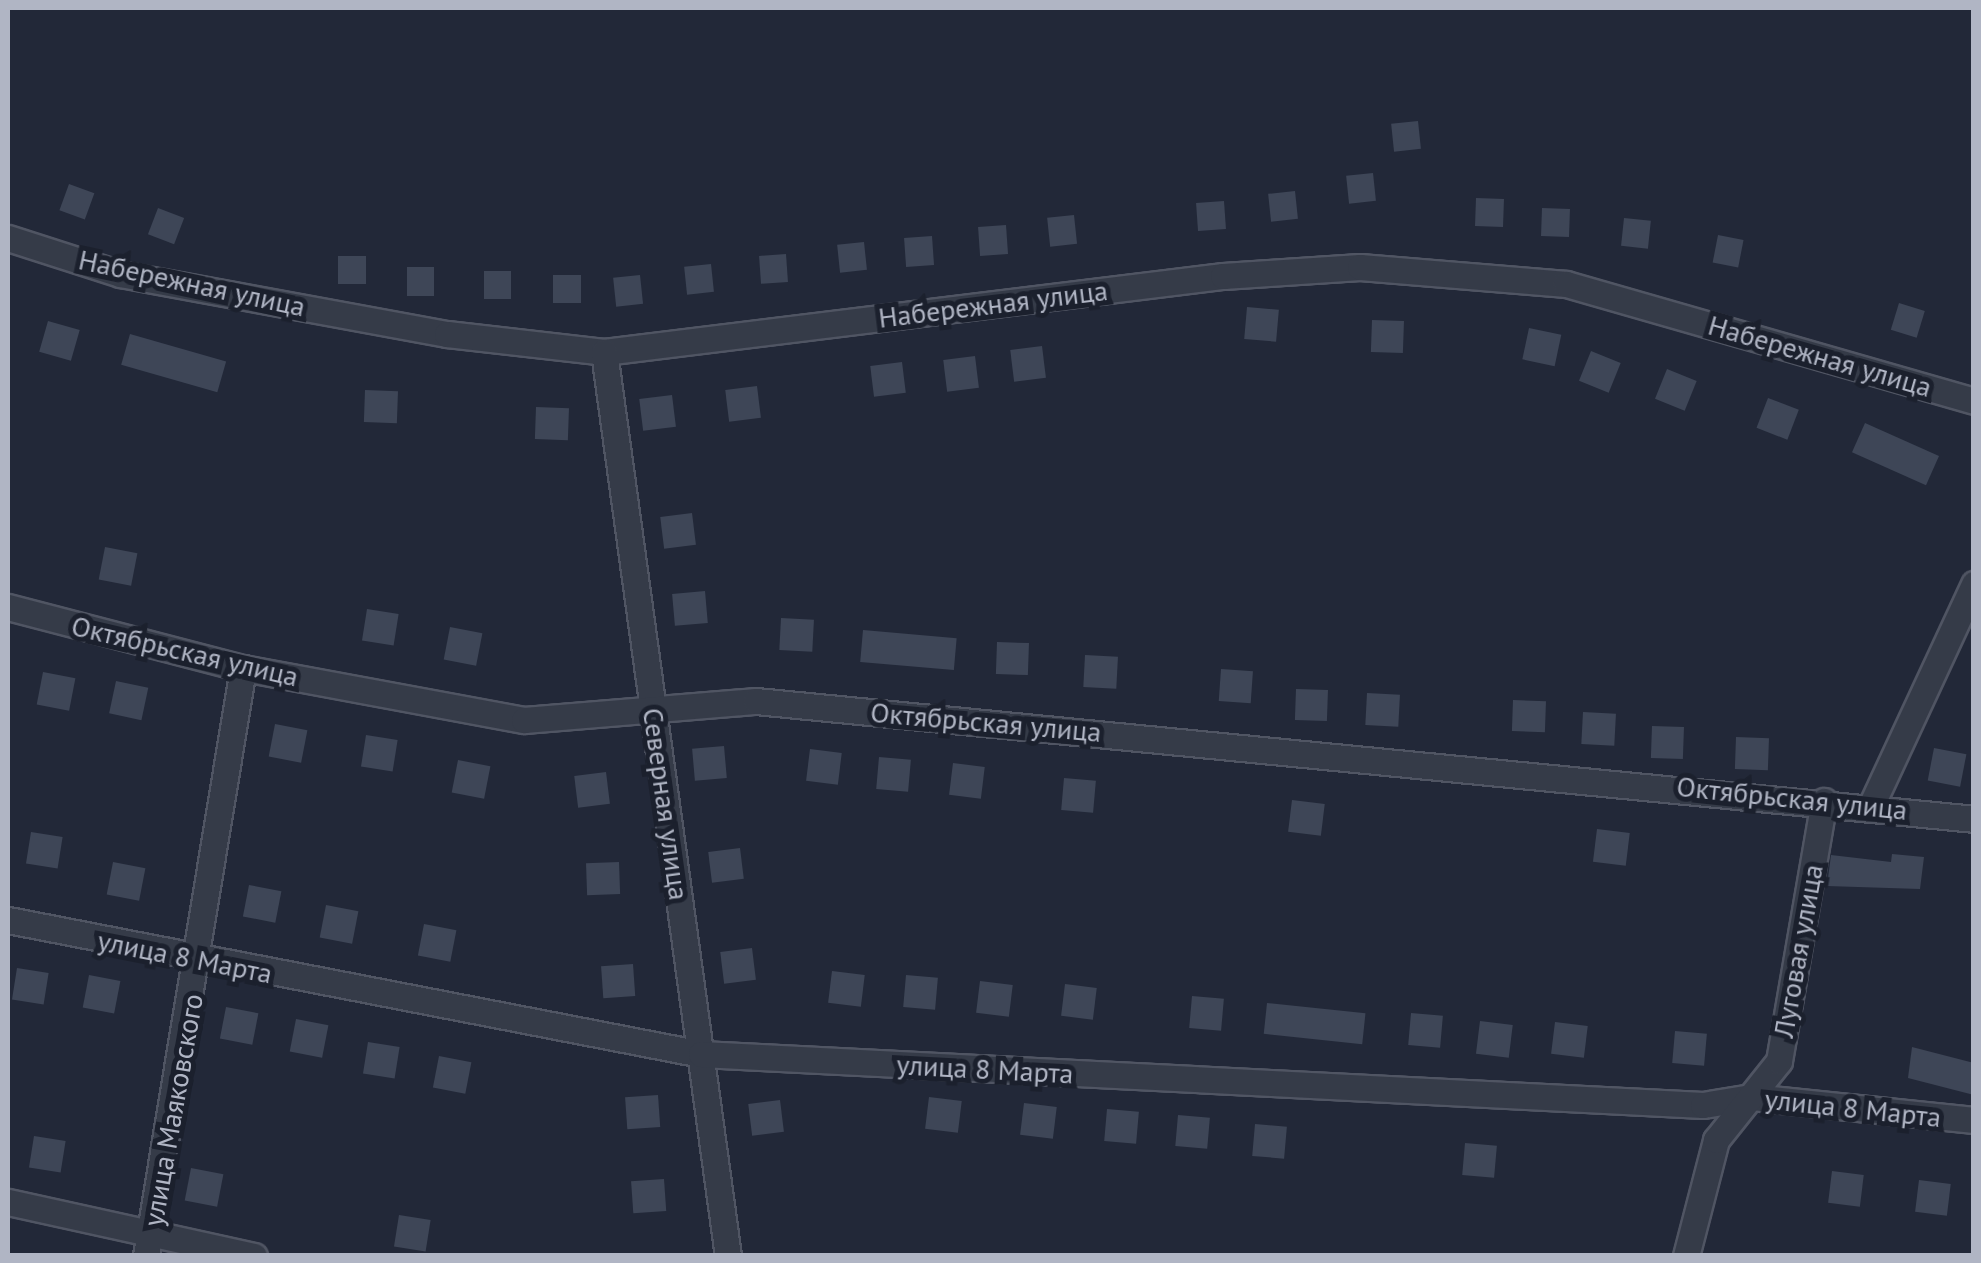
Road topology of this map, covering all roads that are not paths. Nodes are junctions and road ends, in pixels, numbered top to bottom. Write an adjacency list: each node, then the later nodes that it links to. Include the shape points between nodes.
1 (8, 238): 2 (street, Набережная улица, via 120,274 447,334)
2 (604, 352): 3 (street, Набережная улица, via 1360,267 1566,284); 7 (street, Северная улица)
3 (1974, 401)
4 (1974, 584): 9 (street)
5 (8, 607): 6 (street, Октябрьская улица)
6 (242, 668): 7 (street, Октябрьская улица, via 524,720); 12 (street, улица Маяковского)
7 (653, 706): 8 (street, Октябрьская улица, via 756,701); 13 (street, Северная улица)
8 (1824, 801): 9 (street, Октябрьская улица); 14 (street, Луговая улица, via 1779,1061)
9 (1870, 806): 10 (street, Октябрьская улица)
10 (1974, 819)
11 (8, 920): 12 (street, улица 8 Марта)
12 (198, 961): 13 (street, улица 8 Марта); 17 (street, улица Маяковского)
13 (701, 1054): 14 (street, улица 8 Марта, via 1704,1106); 19 (street, Северная улица)
14 (1752, 1096): 15 (street, улица 8 Марта); 20 (street, Луговая улица, via 1716,1140)
15 (1974, 1120)
16 (8, 1202): 17 (street)
17 (149, 1244): 18 (street)
18 (254, 1256)
19 (728, 1256)
20 (1686, 1256)

